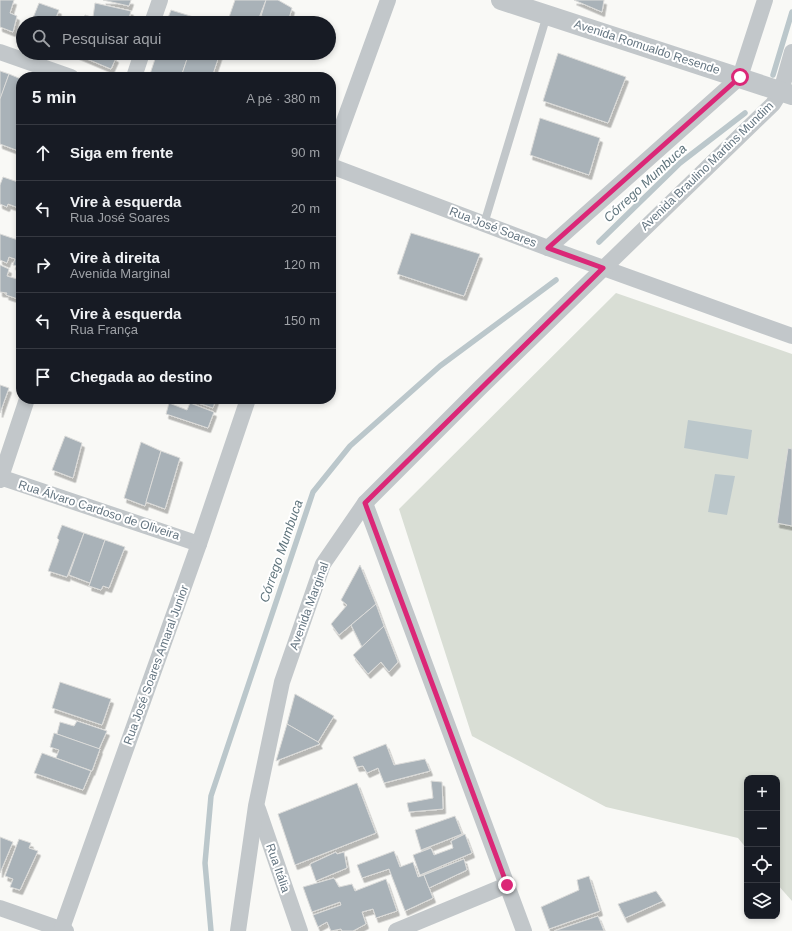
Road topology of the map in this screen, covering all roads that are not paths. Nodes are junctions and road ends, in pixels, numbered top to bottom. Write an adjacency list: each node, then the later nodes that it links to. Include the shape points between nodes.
1 (160, 0): 6 (street)
2 (388, 0): 16 (street)
3 (765, 0): 14 (street)
4 (507, 1): 5 (street, Avenida Romualdo Resende)
5 (547, 15): 14 (street, Avenida Romualdo Resende); 18 (lane)
6 (154, 16)
7 (0, 52): 9 (street)
8 (792, 52): 15 (street, Avenida Braulino Martins Mundim)
9 (16, 58)
10 (22, 60): 12 (street)
11 (140, 60): 13 (street)
12 (56, 72)
13 (136, 72)
14 (740, 77): 15 (street, Avenida Romualdo Resende); 19 (street)
15 (786, 93): 20 (street, Avenida Braulino Martins Mundim)
16 (336, 143)
17 (336, 168): 18 (street, Rua José Soares)
18 (484, 224): 19 (street, Rua José Soares)
19 (548, 248): 20 (street, Rua José Soares)
20 (603, 268): 21 (street, Rua José Soares); 25 (street, Avenida Marginal)
21 (792, 336)
22 (25, 404): 24 (street)
23 (246, 404): 26 (street, Rua José Soares Amaral Junior)
24 (0, 478): 26 (street, Rua Álvaro Cardoso de Oliveira)
25 (365, 503): 27 (street, Avenida Marginal, via 323,564 282,682); 28 (street)
26 (199, 544): 30 (street, Rua José Soares Amaral Junior)
27 (256, 806): 31 (street, Avenida Marginal); 32 (street, Rua Itália)
28 (507, 885): 33 (street); 34 (street)
29 (0, 908): 30 (street)
30 (62, 930)
31 (238, 931)
32 (300, 931)
33 (396, 931)
34 (524, 931)

